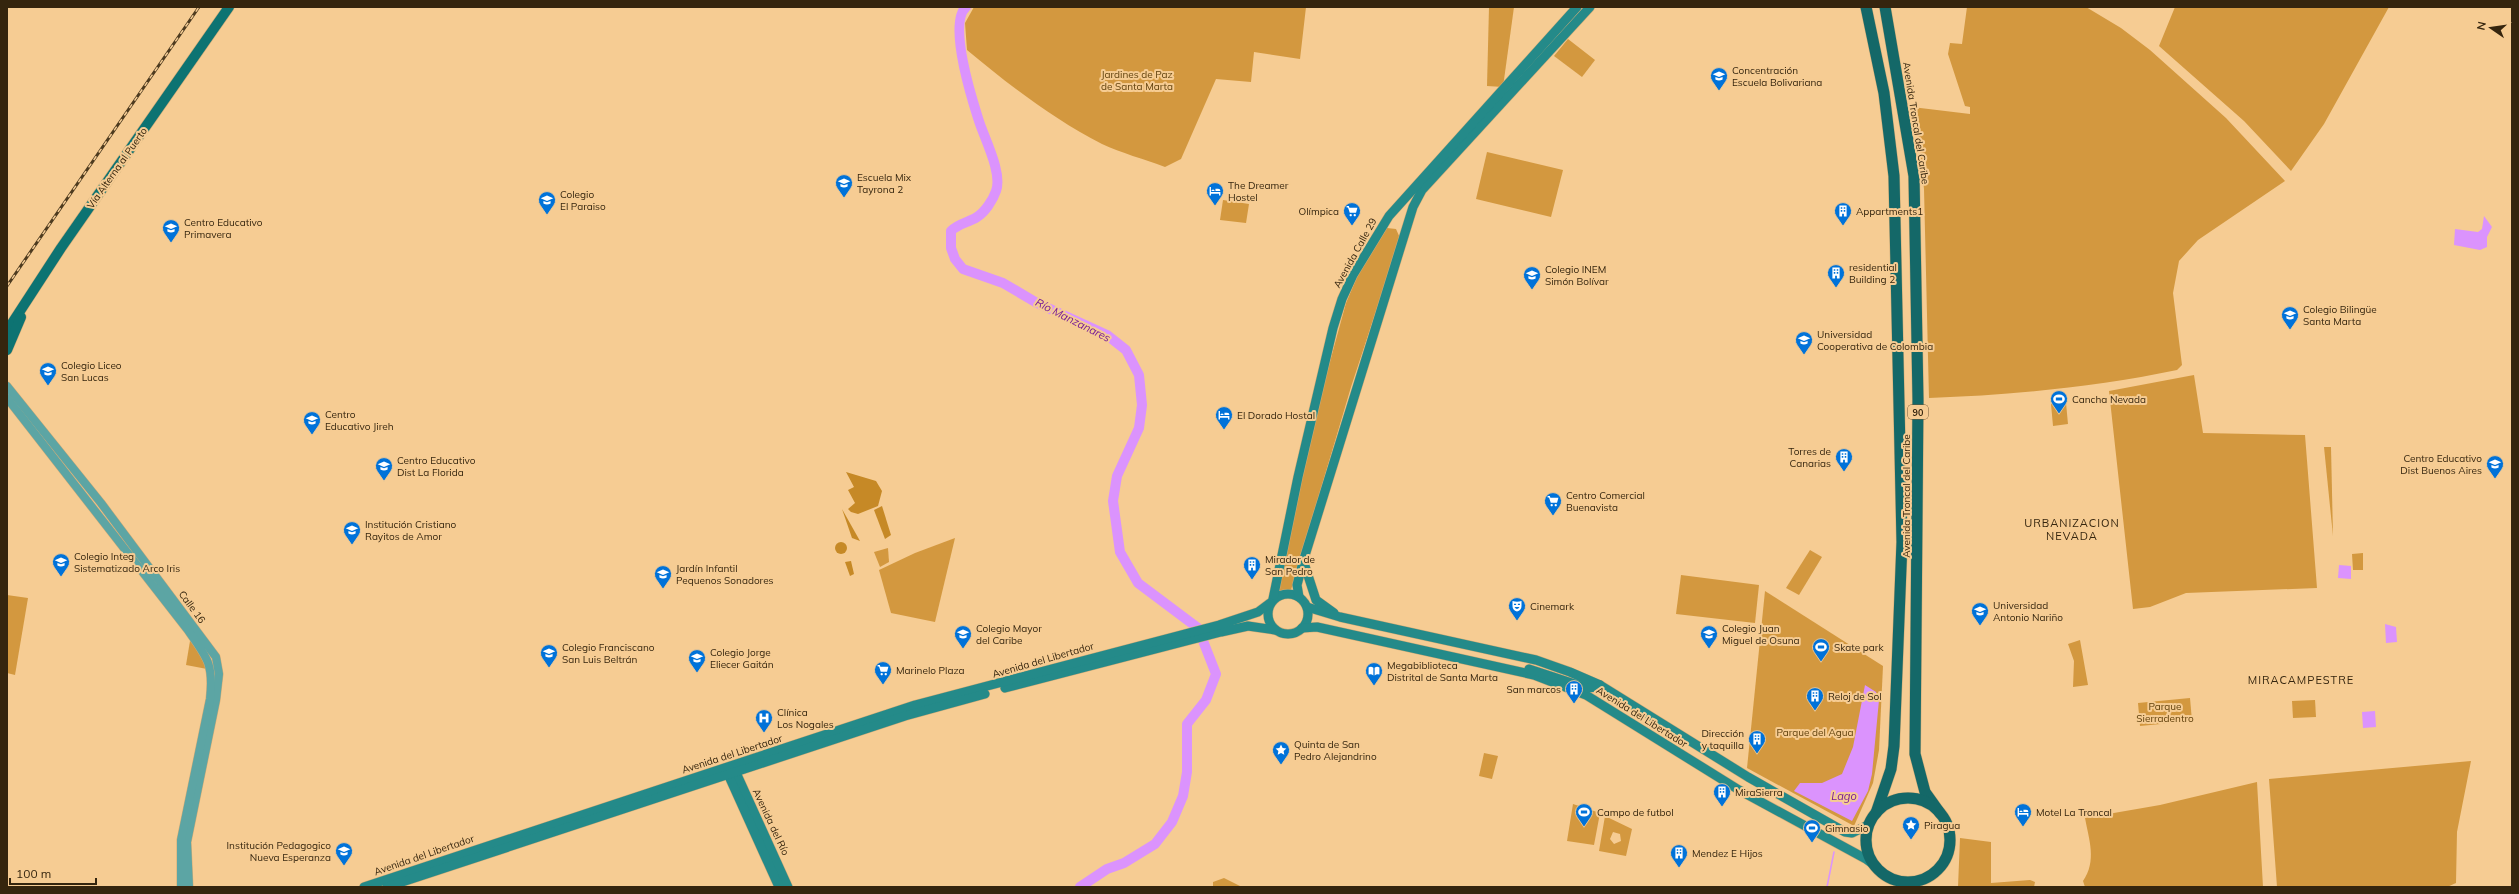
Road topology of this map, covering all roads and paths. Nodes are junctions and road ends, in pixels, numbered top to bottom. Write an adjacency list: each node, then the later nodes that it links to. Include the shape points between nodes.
1 (229, 7): 6 (main road, Vía Alterna al Puerto)
2 (1577, 7): 14 (main road, Avenida Calle 29, via 1388,216 1353,275 1333,328)
3 (1590, 7): 12 (main road, via 1422,190 1413,207)
4 (1866, 7): 23 (highway, Avenida Troncal del Caribe / 90, via 1884,93 1894,176 1902,542 1894,746 1891,769)
5 (1885, 7): 24 (highway, Avenida Troncal del Caribe / 90, via 1914,176 1918,400 1915,754 1925,792)
6 (27, 301): 7 (main road); 8 (main road, Vía Alterna al Puerto); 9 (main road)
7 (7, 320)
8 (7, 331)
9 (7, 350)
10 (7, 386): 29 (street, Calle 16, via 101,503 216,657 219,674 216,700 187,842)
11 (7, 398): 28 (street, Calle 16, via 187,629 209,661 212,678 210,699 181,840)
12 (1303, 562): 13 (main road, via 1297,585); 16 (main road, via 1316,600)
13 (1299, 597): 14 (main road, via 1286,593); 15 (main road)
14 (1272, 601): 18 (main road, Avenida del Libertador); 19 (main road, via 1267,615)
15 (1307, 607): 16 (main road, Avenida del Libertador); 17 (main road, via 1308,618)
16 (1340, 617): 21 (main road, Avenida del Libertador, via 1536,660)
17 (1302, 628): 19 (main road, via 1290,634); 20 (main road, Avenida del Libertador, via 1317,627)
18 (1220, 629): 19 (main road, Avenida del Libertador, via 1248,626); 22 (main road, Avenida del Libertador, via 915,705)
19 (1275, 630)
20 (1506, 669): 21 (main road, via 1529,669 1587,688); 26 (main road, Avenida del Libertador, via 1534,675 1596,700 1739,790 1866,859)
21 (1600, 685): 25 (main road, Avenida del Libertador, via 1748,777 1844,832 1860,831)
22 (731, 771): 30 (main road, Avenida del Libertador, via 492,843); 31 (main road, Avenida del Libertador); 32 (main road, Avenida del Río); 33 (main road, Avenida del Río)
23 (1876, 813): 24 (highway, via 1891,802 1908,798 1926,802); 25 (highway)
24 (1940, 813): 27 (highway, via 1948,827 1949,846 1943,863)
25 (1870, 824): 26 (highway, via 1867,846)
26 (1880, 870): 27 (highway, via 1904,881); 34 (highway)
27 (1927, 877): 35 (highway)
28 (181, 887)
29 (189, 887)
30 (364, 887)
31 (387, 887)
32 (779, 887)
33 (788, 887)
34 (1891, 887)
35 (1920, 887)

